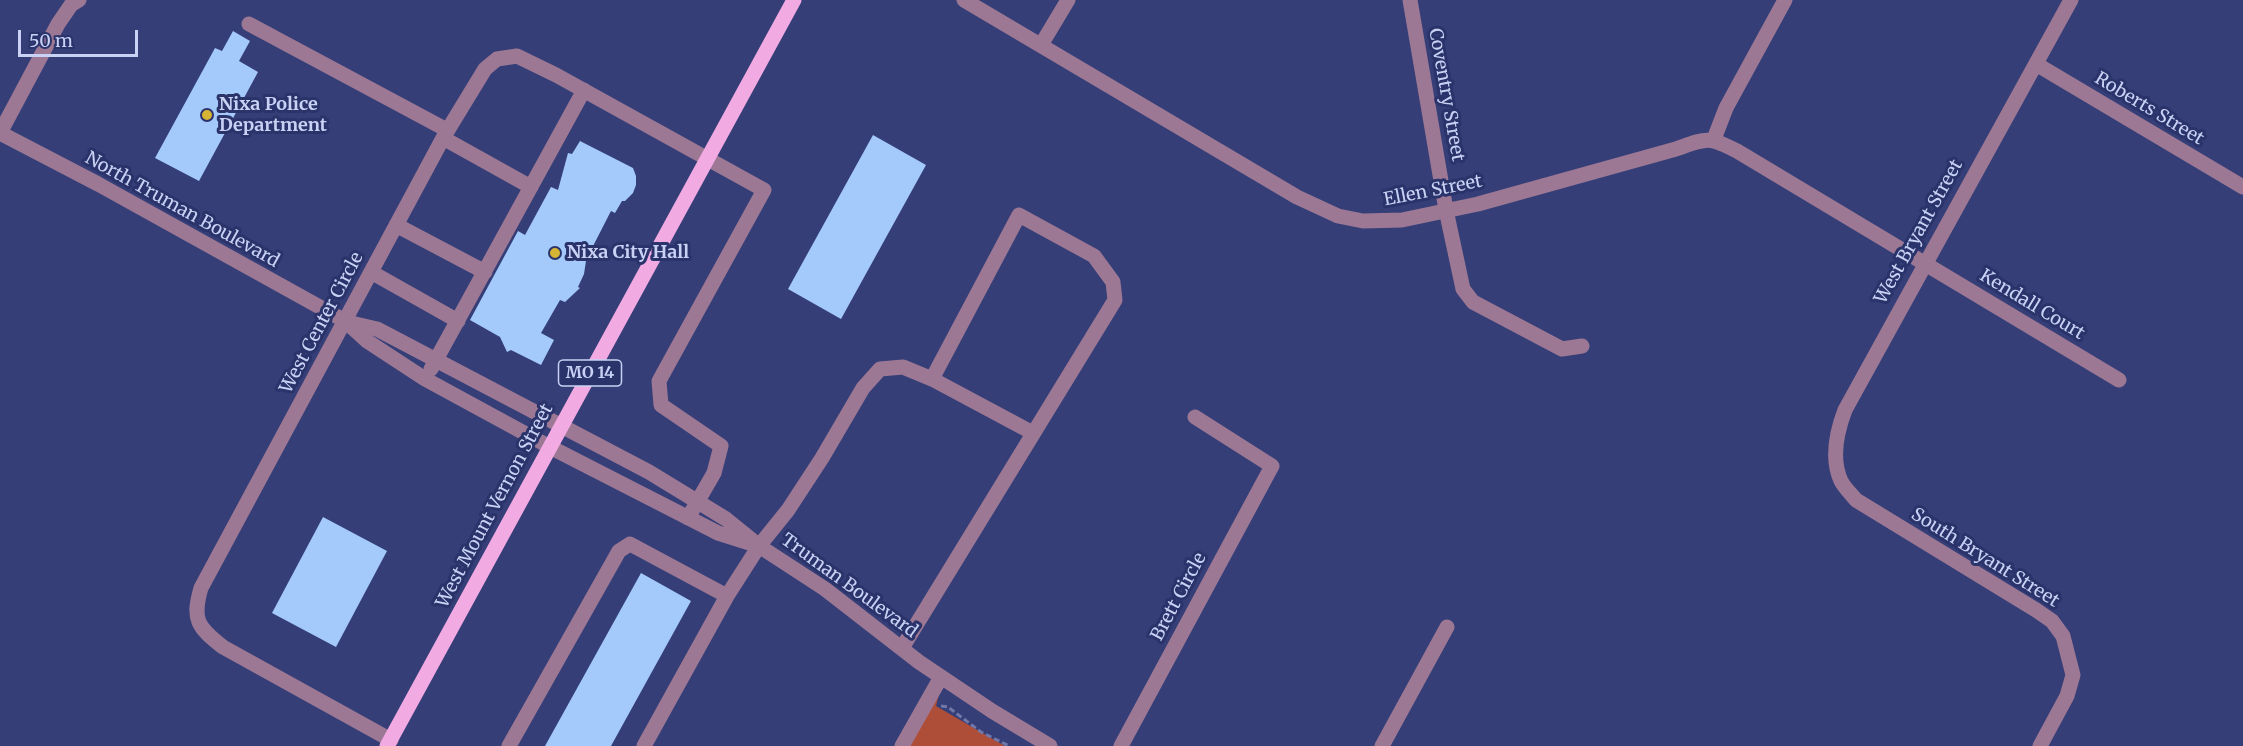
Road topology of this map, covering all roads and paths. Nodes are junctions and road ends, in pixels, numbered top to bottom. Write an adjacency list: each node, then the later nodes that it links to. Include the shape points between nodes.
1 (79, 0): 12 (street, via 58,24)
2 (794, 0): 15 (main road, West Mount Vernon Street / MO 14)
3 (964, 0): 9 (street, Ellen Street)
4 (1068, 0): 9 (street)
5 (1410, 0): 18 (street, Coventry Street)
6 (1785, 0): 14 (street, via 1726,108)
7 (2071, 0): 10 (street, West Bryant Street)
8 (249, 24): 13 (street)
9 (1041, 45): 18 (street, Ellen Street, via 1297,197 1338,216 1363,221 1402,220)
10 (2036, 64): 16 (street, Roberts Street); 20 (street, West Bryant Street)
11 (584, 90): 13 (street, West Center Circle, via 517,57 497,58 485,69); 15 (street, West Center Circle); 17 (street)
12 (0, 133): 23 (street, North Truman Boulevard)
13 (445, 134): 17 (street); 19 (street, West Center Circle)
14 (1714, 139): 18 (street, Ellen Street); 20 (street, Kendall Court)
15 (707, 158): 31 (main road, West Mount Vernon Street / MO 14); 35 (street, West Center Circle, via 764,190 659,381 661,405 721,446 714,473)
16 (2242, 186)
17 (531, 187): 22 (street)
18 (1446, 210): 25 (street, Coventry Street, via 1463,289 1473,302 1562,349)
19 (396, 225): 21 (street, West Center Circle); 22 (street)
20 (1924, 263): 29 (street, Kendall Court); 34 (street, West Bryant Street, via 1841,421 1836,459 1841,481)
21 (371, 272): 23 (street, West Center Circle); 24 (street)
22 (485, 272): 24 (street)
23 (345, 321): 26 (street, North Truman Boulevard, via 376,329); 27 (street, North Truman Boulevard, via 367,341); 43 (street, West Center Circle, via 201,588 196,609 208,636 223,647)
24 (458, 321): 26 (street)
25 (1582, 346)
26 (436, 360): 27 (street); 31 (street, North Truman Boulevard)
27 (426, 379): 33 (street, North Truman Boulevard)
28 (932, 379): 32 (street); 32 (street, via 1019,215 1094,256 1113,282 1115,300); 37 (street, via 903,367 880,369 863,388 788,510)
29 (2119, 380)
30 (1195, 417): 49 (street, Brett Circle, via 1272,466)
31 (561, 426): 33 (main road, West Mount Vernon Street / MO 14); 35 (street, North Truman Boulevard)
32 (1033, 433): 40 (street)
33 (550, 447): 36 (street, Truman Boulevard); 43 (main road, West Mount Vernon Street / MO 14)
34 (1849, 491): 51 (street, South Bryant Street, via 1856,500 2052,621 2063,636 2073,675 2067,696)
35 (698, 501): 36 (street); 37 (street, North Truman Boulevard)
36 (688, 518): 37 (street, Truman Boulevard)
37 (759, 546): 38 (street); 40 (street, Truman Boulevard, via 825,589)
38 (728, 597): 44 (street, via 630,544 619,551); 45 (street)
39 (1447, 627): 50 (street)
40 (902, 648): 41 (street, Truman Boulevard)
41 (941, 677): 42 (street); 48 (street, Truman Boulevard)
42 (927, 700): 46 (street); 47 (path, via 948,707 981,732)
43 (389, 744)
44 (509, 746)
45 (644, 746)
46 (902, 746)
47 (1009, 746)
48 (1050, 746)
49 (1121, 746)
50 (1382, 746)
51 (2040, 746)

